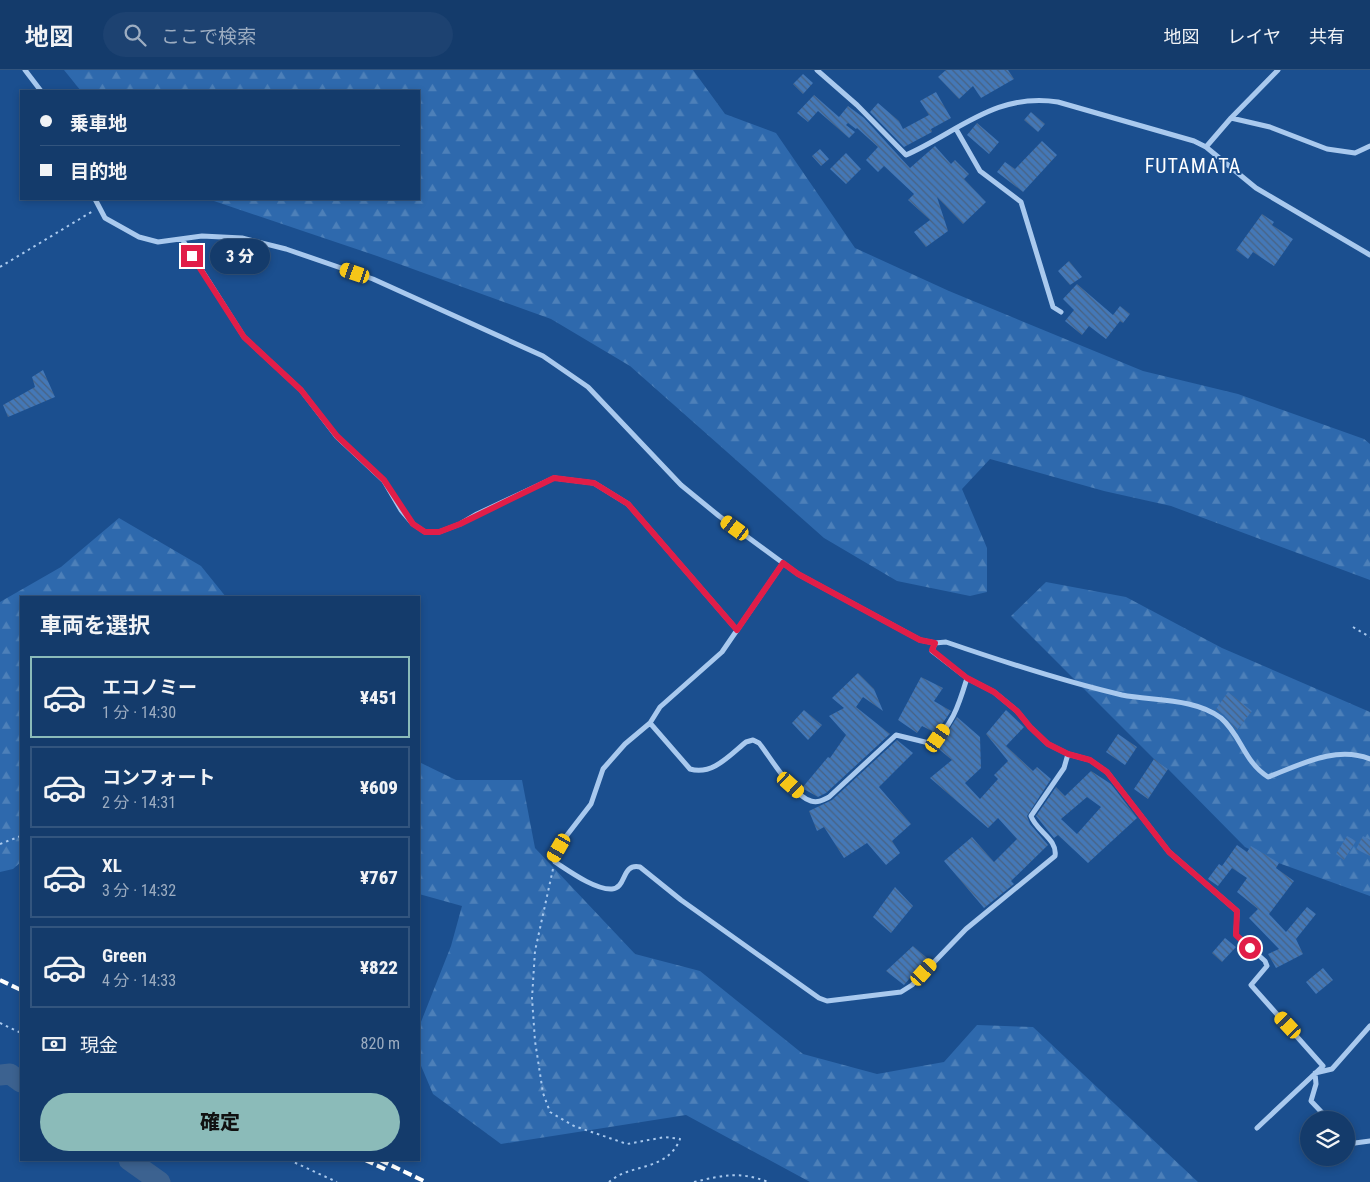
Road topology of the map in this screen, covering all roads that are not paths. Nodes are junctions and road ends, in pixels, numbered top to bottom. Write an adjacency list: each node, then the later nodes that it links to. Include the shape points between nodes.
1 (26, 70): 4 (street)
2 (817, 70): 6 (street, via 906,155)
3 (1278, 70): 5 (street)
4 (40, 90)
5 (1231, 118): 7 (street, via 1270,127 1327,148 1355,153); 8 (street)
6 (956, 128): 8 (street, via 996,107 1041,99 1096,111); 12 (street, via 980,171 1021,202 1053,307)
7 (1370, 146)
8 (1206, 147): 11 (street, via 1256,188)
9 (95, 200): 10 (street, via 105,218 139,237 158,242)
10 (182, 239): 13 (street, via 202,236 242,238 286,249 373,279 543,356 588,388 681,485); 14 (street, via 244,337 301,390 337,436 384,480 413,524 425,532 439,532 554,478 594,483 628,504)
11 (1370, 255)
12 (1061, 312)
13 (783, 563): 14 (street); 15 (street, via 920,640)
14 (737, 630): 17 (street, via 722,652 660,707)
15 (935, 643): 16 (street, via 932,650); 19 (street, via 946,642 1027,670 1123,695 1200,708 1221,718 1257,770 1268,777 1341,753)
16 (967, 678): 17 (street, via 957,710 938,738 929,743 896,735 829,797 817,802 808,800 791,785 759,742 746,742 709,770 697,772 690,769); 18 (street, via 994,692 1048,744)
17 (650, 723): 18 (street, via 602,769 591,804 564,839 554,862 589,882 612,889 618,886 628,868 640,867 681,900 827,1001 902,992 966,929 1055,856 1053,844 1031,816 1064,768)
18 (1068, 754): 21 (street, via 1090,760 1107,772 1169,852 1237,911 1236,935 1267,966 1251,985 1323,1066)
19 (1370, 759)
20 (1370, 1026): 21 (street, via 1332,1069)
21 (1315, 1073): 22 (street, via 1316,1084 1311,1101); 23 (street)
22 (1320, 1111)
23 (1257, 1128)
24 (1370, 1141): 25 (street)
25 (1355, 1142)

